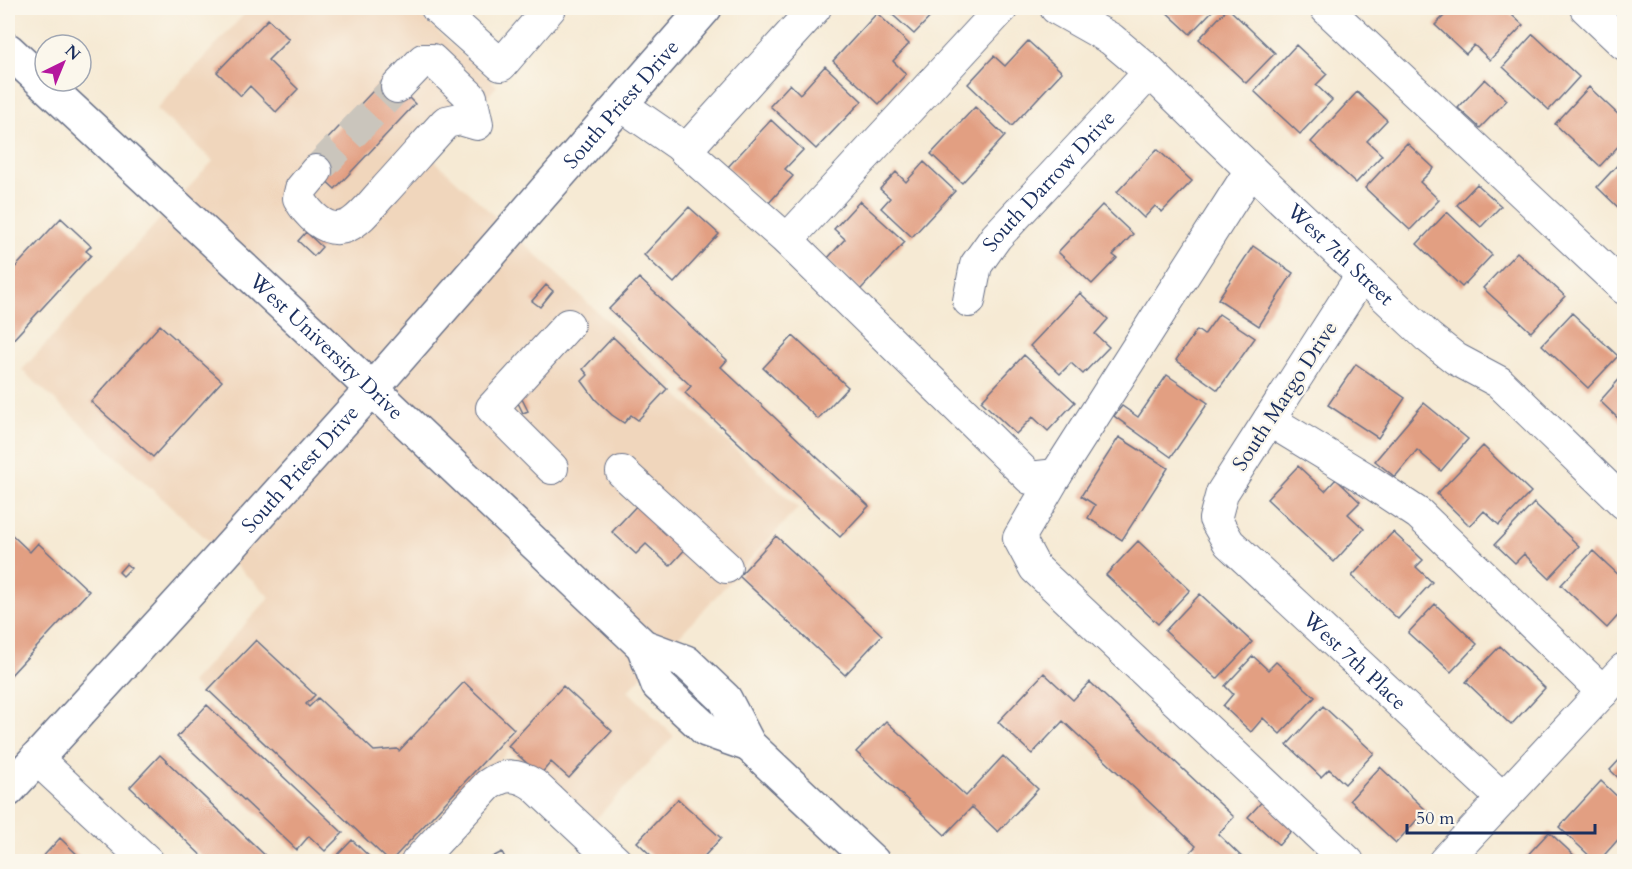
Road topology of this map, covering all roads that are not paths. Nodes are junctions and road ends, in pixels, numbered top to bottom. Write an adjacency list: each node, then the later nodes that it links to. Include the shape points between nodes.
1 (437, 8): 2 (street, via 501,65)
2 (550, 8)
3 (705, 8): 13 (main road, South Priest Drive)
4 (815, 8): 14 (street)
5 (1002, 8): 17 (street)
6 (1056, 8): 11 (street, West 7th Street, via 1111,39)
7 (1326, 8): 19 (street)
8 (1586, 8): 9 (street)
9 (1624, 44)
10 (8, 50): 22 (main road, West University Drive)
11 (1150, 72): 16 (street, West 7th Street); 20 (street, South Darrow Drive, via 996,237 976,265)
12 (397, 87): 15 (street, via 423,60 432,60 471,98 477,124 460,119 446,122 367,210 346,227 323,224 304,208 299,198 301,189)
13 (620, 104): 14 (street); 22 (main road, South Priest Drive)
14 (685, 151): 17 (street)
15 (316, 171)
16 (1251, 171): 18 (street, West 7th Street); 26 (street)
17 (787, 240): 26 (street, via 1030,478)
18 (1362, 275): 23 (street, South Margo Drive); 27 (street, West 7th Street, via 1456,359 1499,382)
19 (1624, 288)
20 (969, 301)
21 (568, 325): 24 (street, via 492,408)
22 (372, 389): 32 (main road, South Priest Drive); 38 (main road, West University Drive, via 643,646 686,662 725,699 749,745)
23 (1269, 420): 28 (street, South Margo Drive, via 1222,493); 31 (street, via 1419,514)
24 (552, 468)
25 (622, 472): 29 (street)
26 (1056, 475): 39 (street, via 1019,538 1035,568)
27 (1624, 502)
28 (1215, 519): 34 (street, West 7th Place, via 1229,543)
29 (726, 567)
30 (1624, 669): 31 (street)
31 (1603, 692): 34 (street)
32 (36, 758): 33 (main road, South Priest Drive); 35 (street)
33 (8, 790)
34 (1502, 798): 40 (street)
35 (148, 861)
36 (417, 861): 37 (street, via 488,785 512,775 534,785)
37 (616, 861)
38 (873, 861)
39 (1348, 861)
40 (1444, 861)

